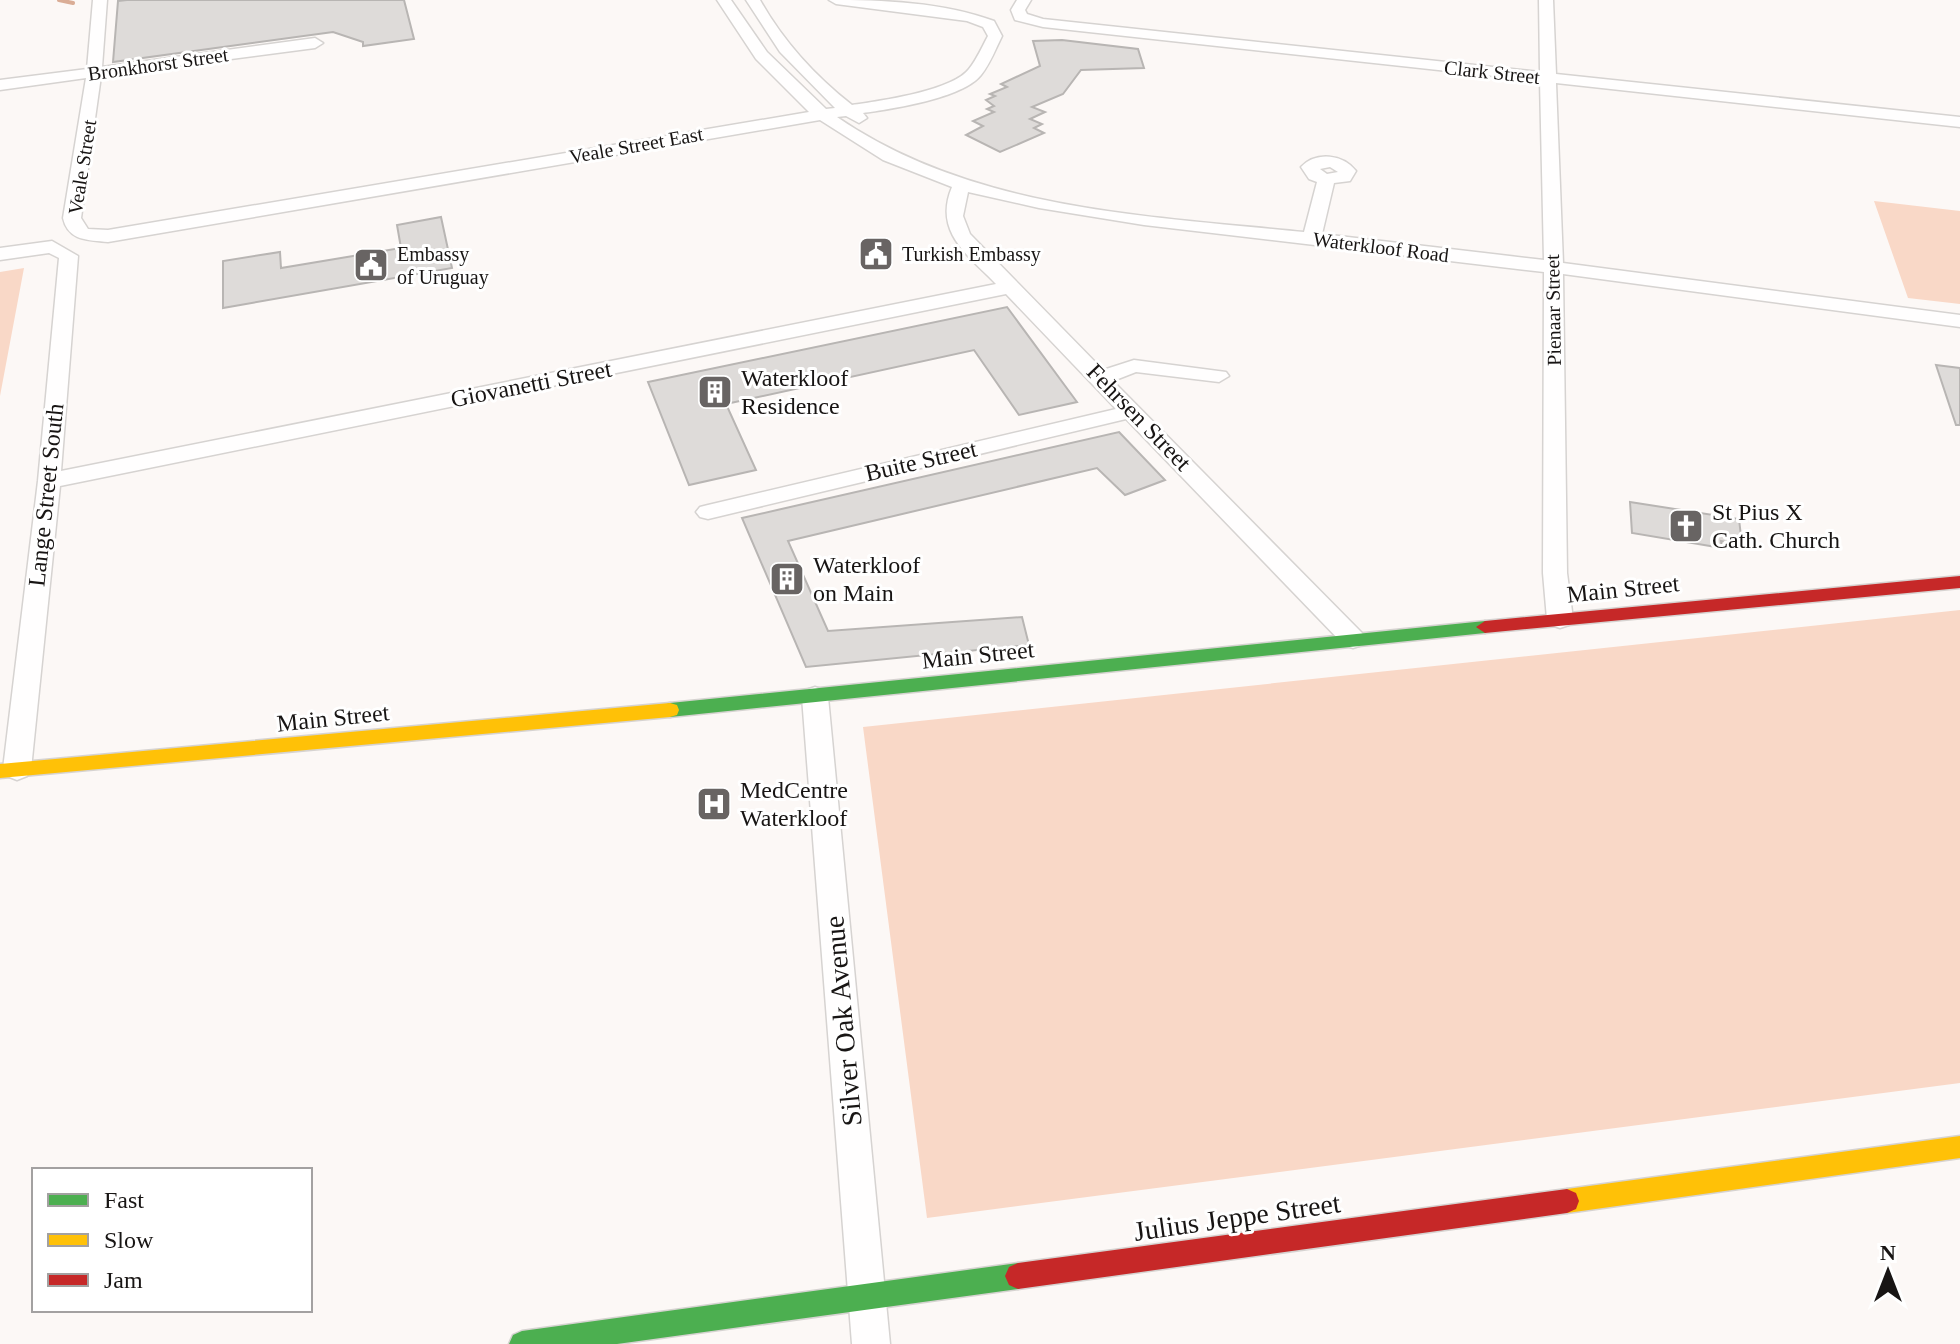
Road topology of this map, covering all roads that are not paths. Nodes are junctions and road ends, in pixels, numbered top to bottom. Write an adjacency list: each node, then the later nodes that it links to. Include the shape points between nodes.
1 (100, 0): 8 (street, Veale Street)
2 (724, 0): 12 (street, via 751,45)
3 (753, 0): 11 (street, via 778,41)
4 (836, 0): 11 (street, Veale Street East, via 943,11 978,19 994,31 983,59 965,81 922,98)
5 (1024, 0): 9 (street, Clark Street, via 1018,10 1025,20)
6 (1546, 0): 9 (street, Pienaar Street)
7 (315, 43): 8 (street, Bronkhorst Street)
8 (93, 73): 10 (street, Bronkhorst Street); 17 (street, Veale Street, via 72,218)
9 (1547, 78): 13 (street, Clark Street); 20 (street, Pienaar Street)
10 (0, 85)
11 (848, 111): 12 (street, Veale Street East); 16 (street, Waterkloof Road, via 894,140 985,176)
12 (820, 115): 15 (street, Waterkloof Road, via 889,155); 17 (street, Veale Street East, via 157,230)
13 (1960, 122)
14 (1326, 179): 18 (street)
15 (962, 185): 16 (street, Waterkloof Road, via 1062,207); 21 (street, Fehrsen Street, via 952,208 958,231)
16 (1216, 222): 18 (street, Waterkloof Road)
17 (83, 234)
18 (1313, 234): 20 (street, Waterkloof Road)
19 (0, 254): 28 (street, Lange Street South, via 36,248 58,249 69,256)
20 (1553, 264): 22 (street, Waterkloof Road); 31 (street, Pienaar Street, via 1555,573)
21 (1012, 287): 26 (street, Fehrsen Street); 28 (street, Giovanetti Street)
22 (1818, 297): 23 (street, Waterkloof Road); 24 (street, Waterkloof Road)
23 (1960, 311)
24 (1960, 321)
25 (1219, 376): 26 (street, via 1134,366)
26 (1101, 378): 27 (street, Fehrsen Street)
27 (1133, 411): 29 (street, Buite Street); 32 (street, Fehrsen Street)
28 (49, 481): 34 (street, Lange Street South)
29 (708, 512)
30 (1960, 582): 31 (street, Main Street)
31 (1560, 619): 32 (street, Main Street)
32 (1353, 639): 33 (street, Main Street)
33 (815, 697): 34 (street, Main Street); 36 (street, Silver Oak Avenue)
34 (9, 770)
35 (1960, 1147): 36 (street, Julius Jeppe Street)
36 (867, 1296): 37 (street, Julius Jeppe Street); 38 (street, Silver Oak Avenue)
37 (522, 1344)
38 (871, 1344)

